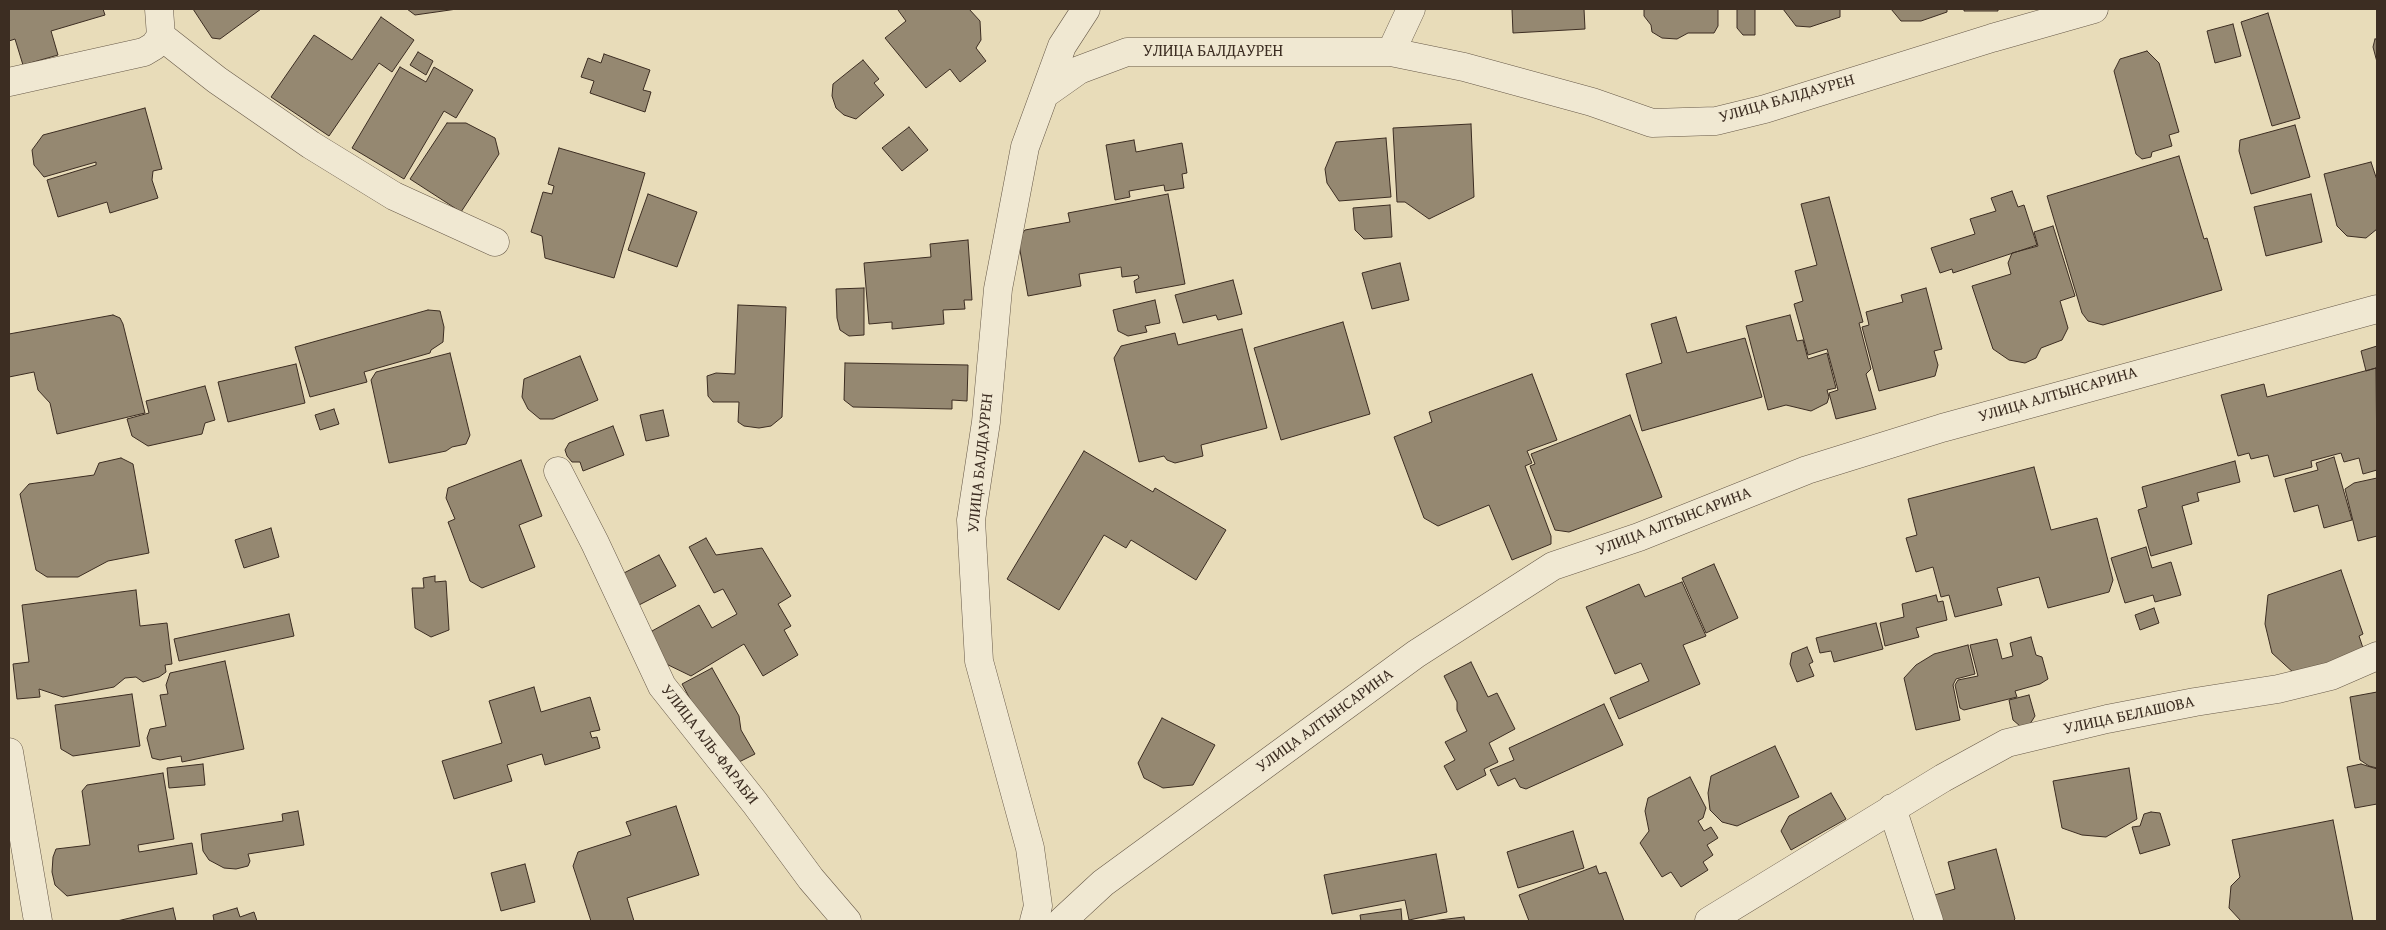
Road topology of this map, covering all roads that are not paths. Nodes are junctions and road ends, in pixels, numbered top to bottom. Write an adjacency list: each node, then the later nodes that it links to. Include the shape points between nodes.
1 (158, 9): 5 (street)
2 (1086, 9): 8 (street, УЛИЦА БАЛДАУРЕН, via 1062,46)
3 (1411, 9): 6 (street)
4 (2094, 9): 6 (street, УЛИЦА БАЛДАУРЕН, via 1716,121 1652,123 1592,102 1464,67)
5 (161, 36): 7 (street, via 144,52); 9 (street, via 217,80 311,145 394,196)
6 (1391, 52): 8 (street, УЛИЦА БАЛДАУРЕН, via 1127,52 1078,70)
7 (9, 82)
8 (1045, 94): 17 (street, УЛИЦА БАЛДАУРЕН, via 1025,147 998,289 986,422 971,520 979,661 1030,848 1038,906)
9 (495, 242)
10 (2377, 309): 18 (street, УЛИЦА АЛТЫНСАРИНА, via 1942,428 1807,470 1639,537 1554,566 1416,654 1103,883)
11 (558, 471): 16 (street, УЛИЦА АЛЬ-ФАРАБИ, via 662,686 755,802 811,880)
12 (2377, 656): 14 (street, УЛИЦА БЕЛАШОВА, via 2331,676 2278,689 2107,719 2007,743)
13 (9, 752): 15 (street)
14 (1892, 808): 19 (street, УЛИЦА БЕЛАШОВА); 20 (street)
15 (38, 921)
16 (847, 921)
17 (1034, 921)
18 (1062, 921)
19 (1709, 921)
20 (1929, 921)

